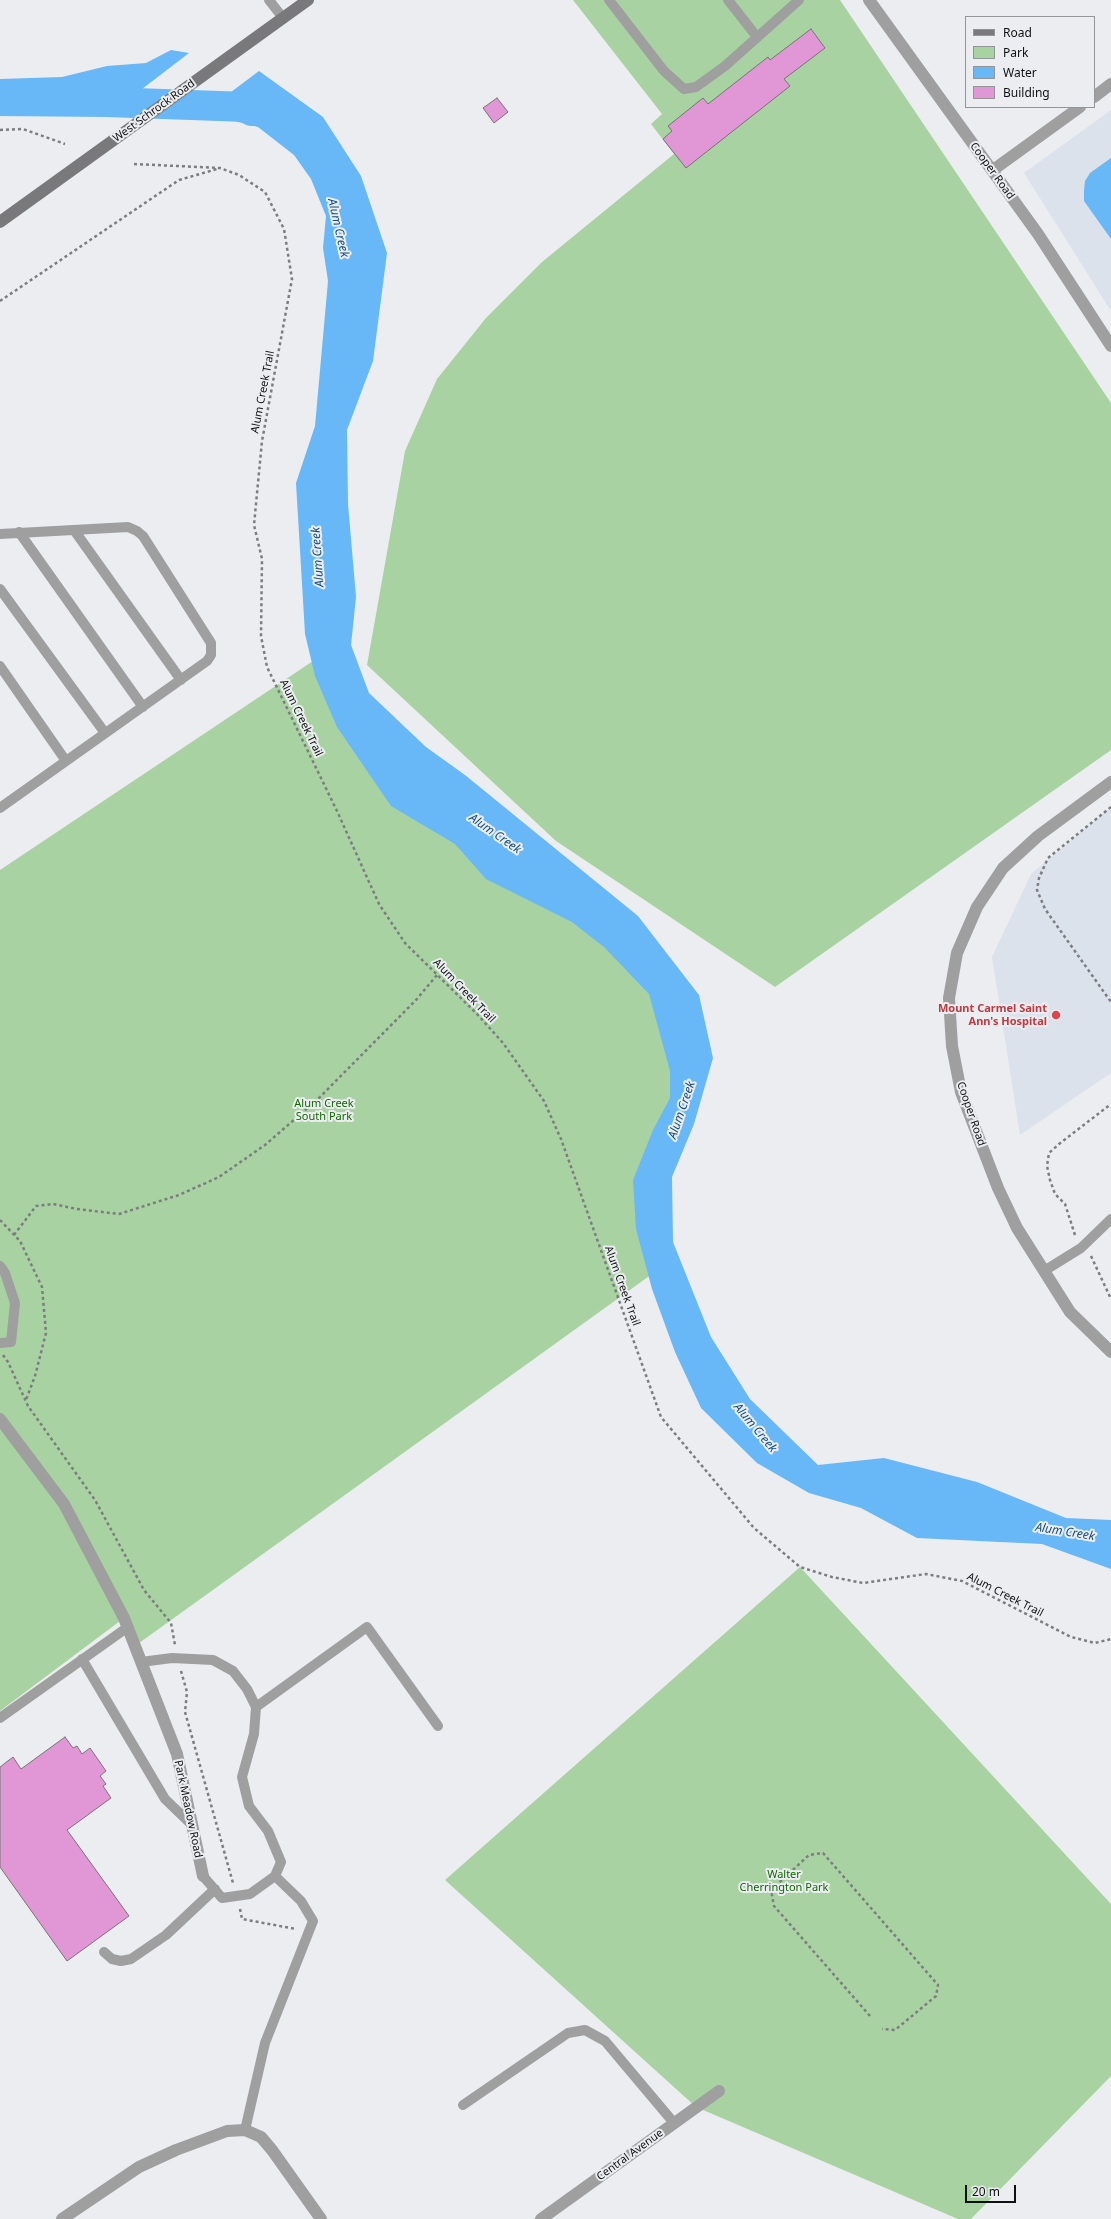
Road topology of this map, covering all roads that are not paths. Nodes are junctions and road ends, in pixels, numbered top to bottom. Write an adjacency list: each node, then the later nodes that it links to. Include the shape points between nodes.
1 (269, 0): 7 (lane)
2 (308, 0): 7 (main road, West Schrock Road)
3 (609, 0): 8 (lane, via 664,71 684,89 696,87)
4 (728, 0): 8 (lane)
5 (799, 0): 8 (lane)
6 (869, 0): 12 (street, Cooper Road)
7 (283, 18): 13 (main road, West Schrock Road)
8 (757, 37)
9 (1111, 84): 10 (street)
10 (1095, 96)
11 (1079, 108): 12 (street)
12 (993, 170): 14 (street, Cooper Road)
13 (0, 222)
14 (1111, 346)
15 (74, 530): 16 (lane); 20 (lane); 20 (lane, via 128,527 137,530 143,536 211,643 211,655 207,661)
16 (19, 532): 17 (lane); 21 (lane)
17 (0, 534)
18 (0, 589): 22 (lane)
19 (0, 666): 23 (lane)
20 (181, 680): 21 (lane)
21 (143, 706): 22 (lane)
22 (106, 733): 23 (lane)
23 (66, 761): 25 (lane)
24 (1111, 782): 28 (street, Cooper Road, via 1038,836 1003,868 977,907 957,953 949,998 952,1046 961,1092 998,1188 1017,1228)
25 (0, 808)
26 (1111, 1218): 28 (lane, via 1083,1246)
27 (0, 1266): 29 (lane, via 5,1273 15,1303 11,1342)
28 (1044, 1271): 30 (street, Cooper Road, via 1070,1312)
29 (0, 1343)
30 (1111, 1352)
31 (0, 1419): 32 (street, Park Meadow Road, via 64,1504)
32 (128, 1627): 33 (lane); 34 (street, Park Meadow Road)
33 (82, 1659): 36 (lane); 38 (lane, via 165,1799)
34 (141, 1662): 35 (lane, via 172,1658 213,1660 233,1671 247,1689); 38 (street, Park Meadow Road, via 177,1754)
35 (256, 1707): 37 (lane, via 367,1627); 40 (lane, via 254,1734 242,1777 249,1806 268,1831 281,1862)
36 (0, 1718)
37 (438, 1726)
38 (192, 1825): 39 (street, Park Meadow Road)
39 (203, 1876): 41 (lane, Park Meadow Road)
40 (275, 1876): 41 (lane, Park Meadow Road, via 250,1894 222,1898); 46 (lane, via 301,1900 313,1921 265,2043)
41 (215, 1889): 42 (lane, via 166,1936 130,1959 112,1959)
42 (104, 1952)
43 (719, 2091): 45 (street, Central Avenue)
44 (463, 2106): 45 (lane, via 568,2033 585,2030 605,2041)
45 (674, 2123): 49 (street, Central Avenue)
46 (245, 2130): 47 (street, via 227,2132 176,2150 139,2167); 48 (street, via 261,2137)
47 (62, 2219)
48 (321, 2219)
49 (541, 2219)

